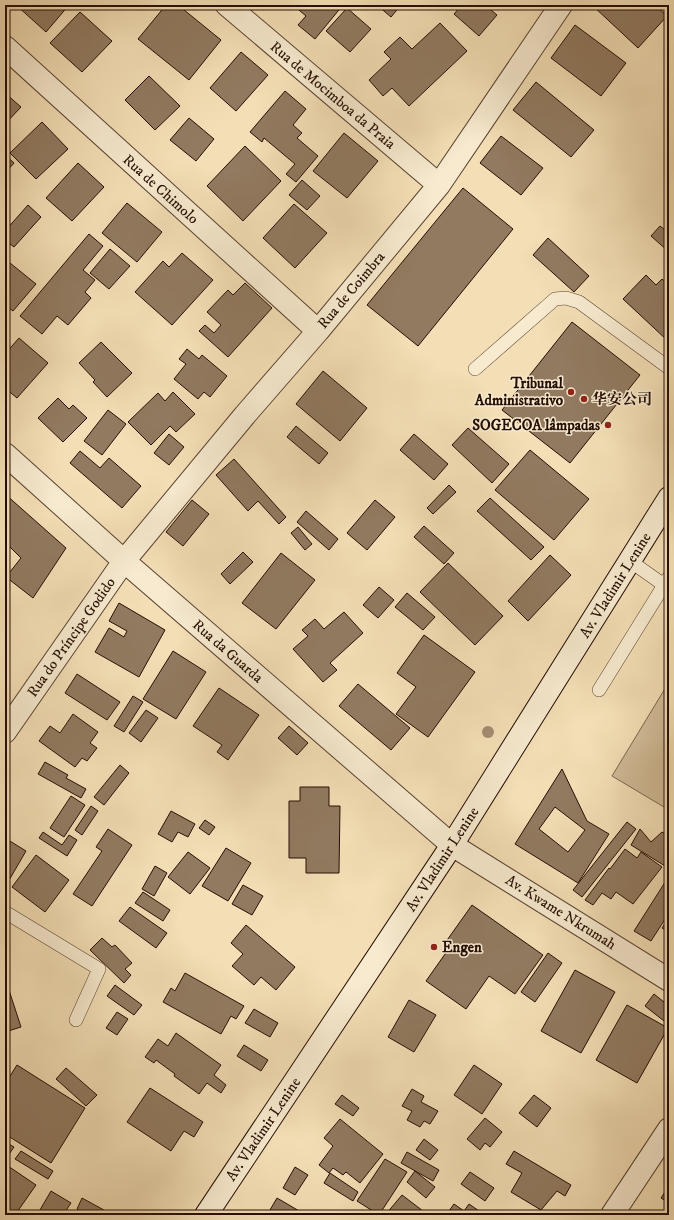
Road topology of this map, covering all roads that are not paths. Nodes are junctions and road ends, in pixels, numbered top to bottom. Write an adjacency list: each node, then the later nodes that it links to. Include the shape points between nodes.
1 (227, 5): 4 (street, Rua de Mocimboa da Praia)
2 (560, 5): 4 (street, Rua de Coimbra)
3 (5, 47): 5 (street, Rua de Chimolo)
4 (440, 185): 5 (street, Rua de Coimbra)
5 (318, 330): 10 (street, Rua de Coimbra)
6 (669, 368): 7 (lane, via 579,302 566,298 555,299)
7 (476, 369)
8 (5, 454): 10 (street, Rua da Guarda)
9 (669, 498): 11 (street, Av. Vladimir Lenine)
10 (124, 561): 14 (street, Rua do Príncipe Godido); 15 (street, Rua da Guarda)
11 (630, 561): 12 (lane); 15 (street, Av. Vladimir Lenine)
12 (666, 581): 13 (lane)
13 (599, 690)
14 (5, 732)
15 (452, 845): 17 (street, Av. Kwame Nkrumah); 20 (street, Av. Vladimir Lenine)
16 (5, 912): 18 (lane, via 99,969)
17 (669, 980)
18 (76, 1020)
19 (669, 1129): 21 (street)
20 (206, 1215)
21 (612, 1215)

